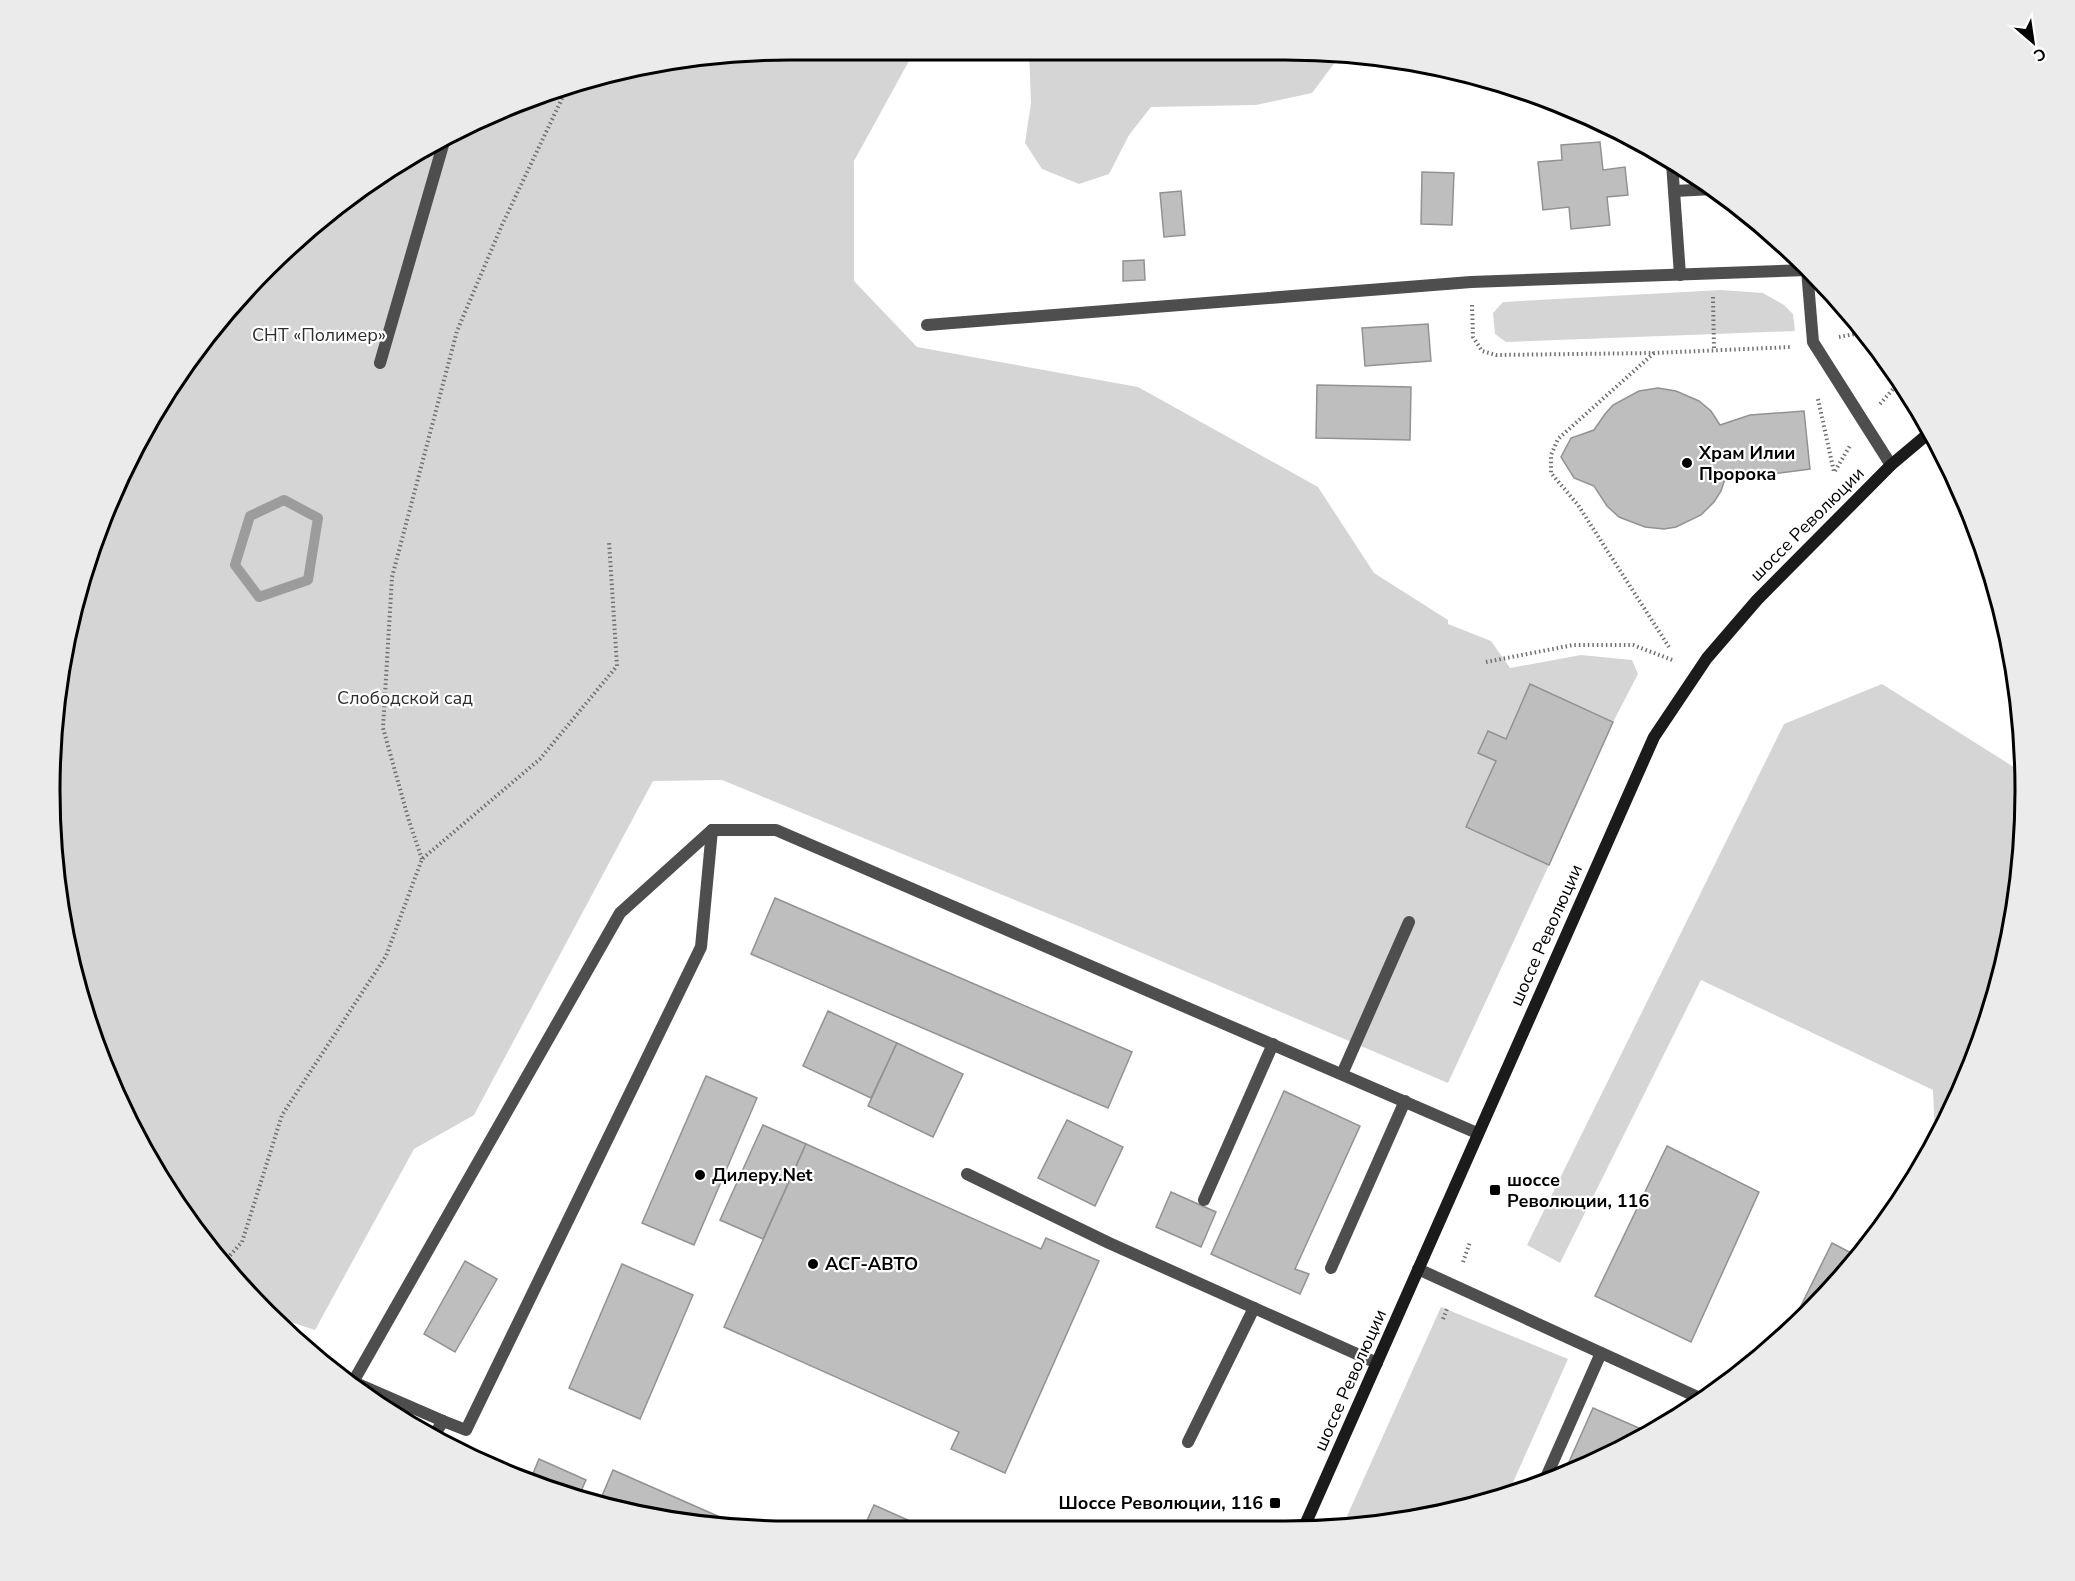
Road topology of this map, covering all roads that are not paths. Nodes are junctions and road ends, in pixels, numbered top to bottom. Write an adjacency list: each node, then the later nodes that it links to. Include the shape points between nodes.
1 (442, 149): 9 (street)
2 (1673, 172): 4 (street)
3 (1700, 190): 4 (street)
4 (1674, 192): 6 (street)
5 (1797, 270): 6 (street)
6 (1680, 274): 8 (street, via 1471,282)
7 (1808, 281): 11 (street, via 1813,342)
8 (927, 325)
9 (380, 363)
10 (1924, 437): 11 (main road, шоссе Революции)
11 (1891, 465): 17 (main road, шоссе Революции, via 1757,600 1707,658 1654,737)
12 (712, 830): 14 (street, via 776,830); 25 (street, via 620,913); 28 (street, via 701,947 466,1430)
13 (1409, 922): 15 (street)
14 (1273, 1044): 15 (street); 19 (street)
15 (1342, 1074): 16 (street)
16 (1405, 1101): 17 (street); 20 (street)
17 (1477, 1133): 21 (main road, шоссе Революции)
18 (967, 1174): 22 (street)
19 (1204, 1200)
20 (1330, 1268)
21 (1418, 1269): 23 (street); 24 (main road, шоссе Революции)
22 (1254, 1308): 24 (street); 30 (street)
23 (1601, 1353): 27 (street); 31 (street)
24 (1377, 1363): 32 (main road, шоссе Революции)
25 (352, 1374)
26 (377, 1392): 28 (street)
27 (1694, 1395)
28 (443, 1421): 29 (street)
29 (438, 1430)
30 (1188, 1442)
31 (1549, 1471)
32 (1307, 1520)

